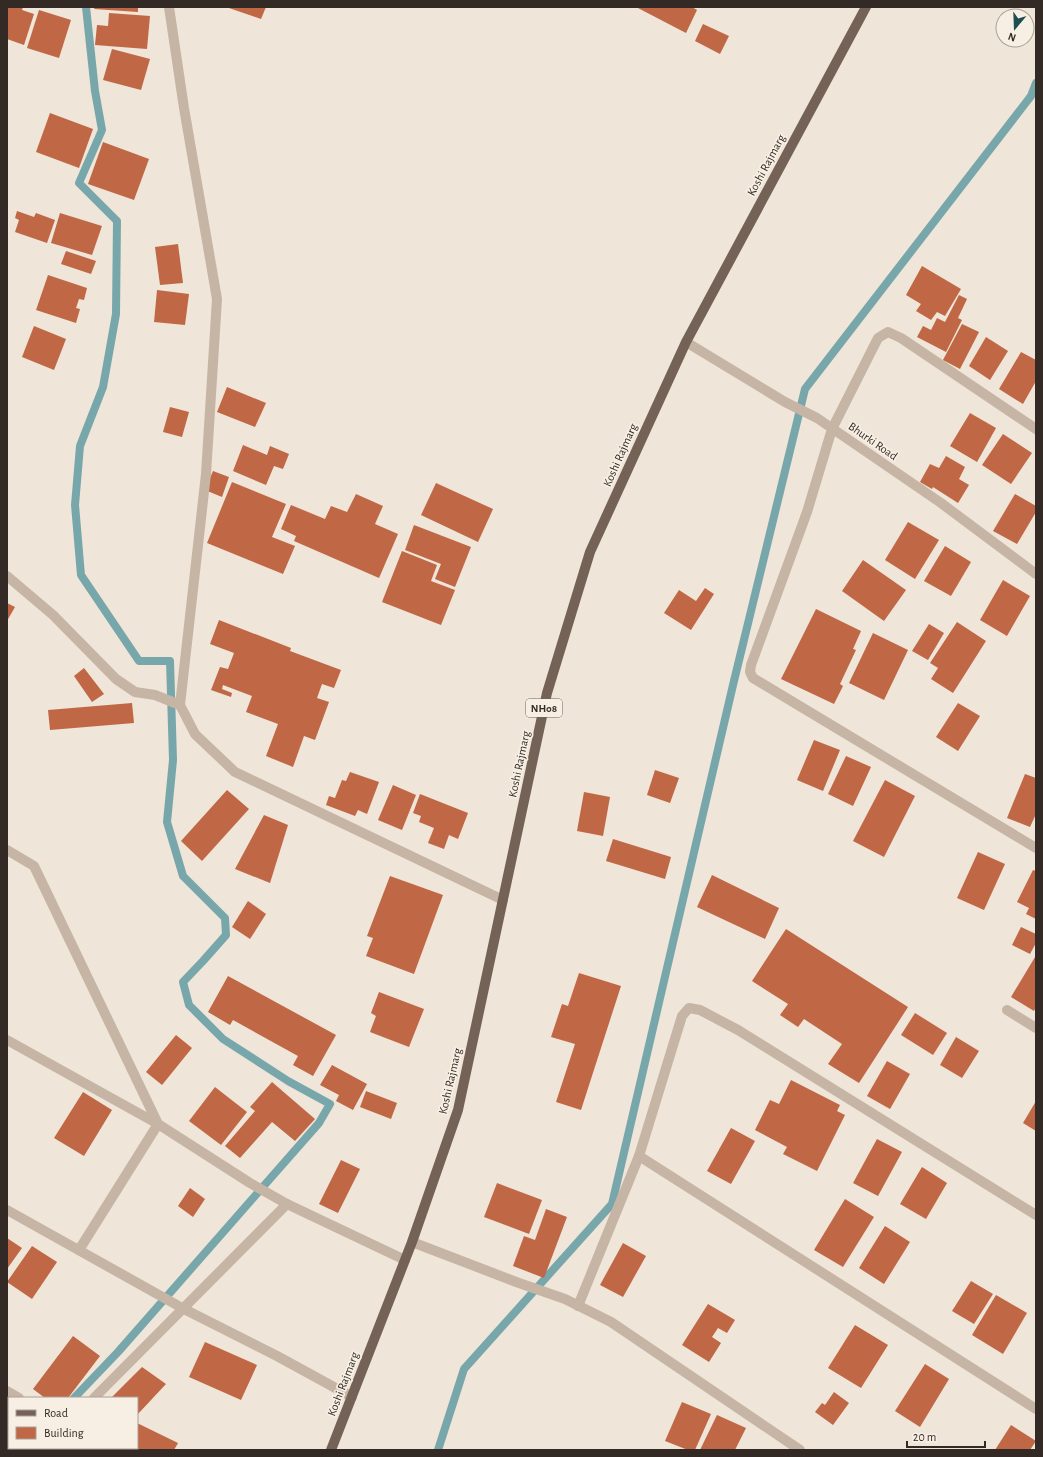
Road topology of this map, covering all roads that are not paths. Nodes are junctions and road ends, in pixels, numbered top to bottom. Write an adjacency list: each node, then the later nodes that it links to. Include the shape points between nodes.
1 (169, 7): 8 (street, via 217,299 206,474)
2 (866, 7): 3 (main road, Koshi Rajmarg / NH08)
3 (686, 342): 4 (street, Bhurki Road); 11 (main road, Koshi Rajmarg / NH08, via 590,552 547,693)
4 (832, 428): 5 (street, via 878,338 888,332 901,338); 6 (street, Bhurki Road, via 941,503); 9 (street, via 807,512 750,672 753,678)
5 (1036, 429)
6 (1036, 574)
7 (7, 576): 8 (street, via 53,615 116,679 135,692)
8 (177, 704): 11 (street, via 195,734 235,772)
9 (1036, 848)
10 (7, 850): 15 (street, via 34,866)
11 (503, 900): 20 (main road, Koshi Rajmarg / NH08, via 458,1110)
12 (1007, 1010): 13 (street)
13 (1036, 1028)
14 (7, 1040): 15 (street)
15 (158, 1124): 17 (street); 21 (street)
16 (639, 1156): 19 (street, via 682,1016 689,1008 700,1010 738,1030); 24 (street); 29 (street)
17 (287, 1204): 22 (street); 23 (street)
18 (7, 1210): 21 (street)
19 (1036, 1215)
20 (412, 1242): 22 (main road, Koshi Rajmarg / NH08); 24 (street)
21 (79, 1250): 23 (street)
22 (405, 1260): 28 (main road, Koshi Rajmarg / NH08)
23 (180, 1306): 27 (street); 28 (street)
24 (578, 1306): 31 (street, via 611,1322)
25 (7, 1391): 26 (street)
26 (17, 1397)
27 (95, 1397)
28 (352, 1397): 30 (main road, Koshi Rajmarg / NH08)
29 (1036, 1410)
30 (331, 1450)
31 (800, 1450)

